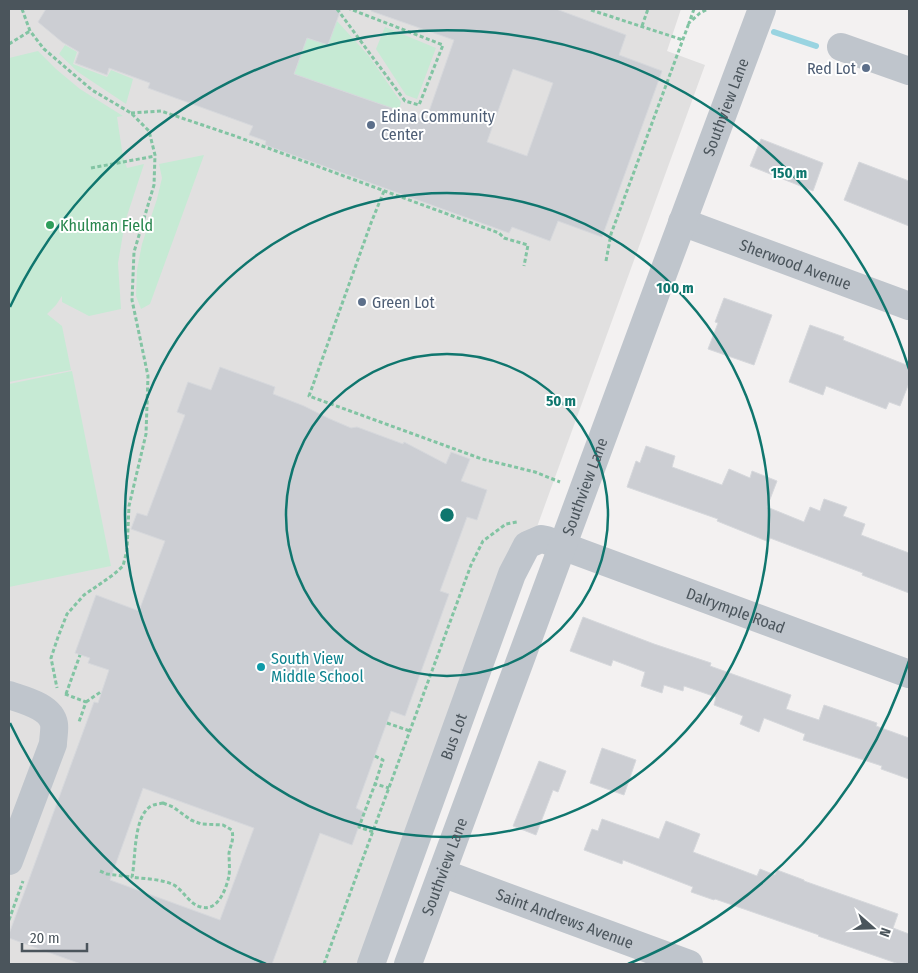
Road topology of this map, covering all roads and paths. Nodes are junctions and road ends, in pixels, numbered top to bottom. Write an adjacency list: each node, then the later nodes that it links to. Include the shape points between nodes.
1 (22, 9): 11 (path)
2 (337, 9): 3 (path, via 405,101 419,105 443,45)
3 (350, 9)
4 (648, 9): 10 (path)
5 (694, 9): 9 (path)
6 (708, 9): 9 (path)
7 (762, 9): 20 (street, Southview Lane)
8 (591, 10): 10 (path)
9 (689, 22): 12 (path)
10 (642, 26): 12 (path)
11 (30, 31): 13 (path); 16 (path, via 44,49 92,90)
12 (683, 40): 21 (path, via 611,234)
13 (9, 44)
14 (842, 47): 15 (street)
15 (909, 71)
16 (131, 113): 17 (path, via 149,131); 19 (path, via 161,111)
17 (155, 156): 18 (path); 30 (path, via 154,185 134,252 132,300 148,376 146,434 129,506 123,566 84,595 67,614 51,658 58,692)
18 (91, 168)
19 (384, 191): 22 (path, via 528,245); 24 (path, via 308,396 482,459 535,472)
20 (682, 222): 23 (street, Sherwood Avenue); 26 (street, Southview Lane)
21 (606, 261)
22 (524, 266)
23 (909, 306)
24 (560, 482)
25 (523, 521): 35 (path, via 506,524 483,541 471,565)
26 (563, 546): 28 (street, Dalrymple Road); 42 (street, Southview Lane); 46 (street, Bus Lot, via 546,540 527,545 512,574)
27 (80, 655): 30 (path)
28 (909, 674)
29 (102, 691): 32 (path)
30 (66, 694): 32 (path)
31 (9, 695): 40 (street, via 34,703 50,715 54,724 53,744)
32 (86, 702): 34 (path)
33 (387, 723): 35 (path)
34 (77, 729)
35 (410, 731): 38 (path)
36 (375, 756): 37 (path, via 383,760)
37 (374, 784): 38 (path); 39 (path, via 359,827)
38 (389, 788): 39 (path)
39 (373, 832): 45 (path)
40 (17, 868): 44 (path)
41 (100, 871): 43 (path)
42 (442, 873): 47 (street, Southview Lane); 48 (street, Saint Andrews Avenue)
43 (132, 876): 43 (path, via 140,824 145,812 153,805 163,803 191,820 223,825 232,830 229,875 218,902 211,907 202,908 193,903 173,885)
44 (9, 920)
45 (324, 964)
46 (371, 964)
47 (408, 964)
48 (689, 964)

